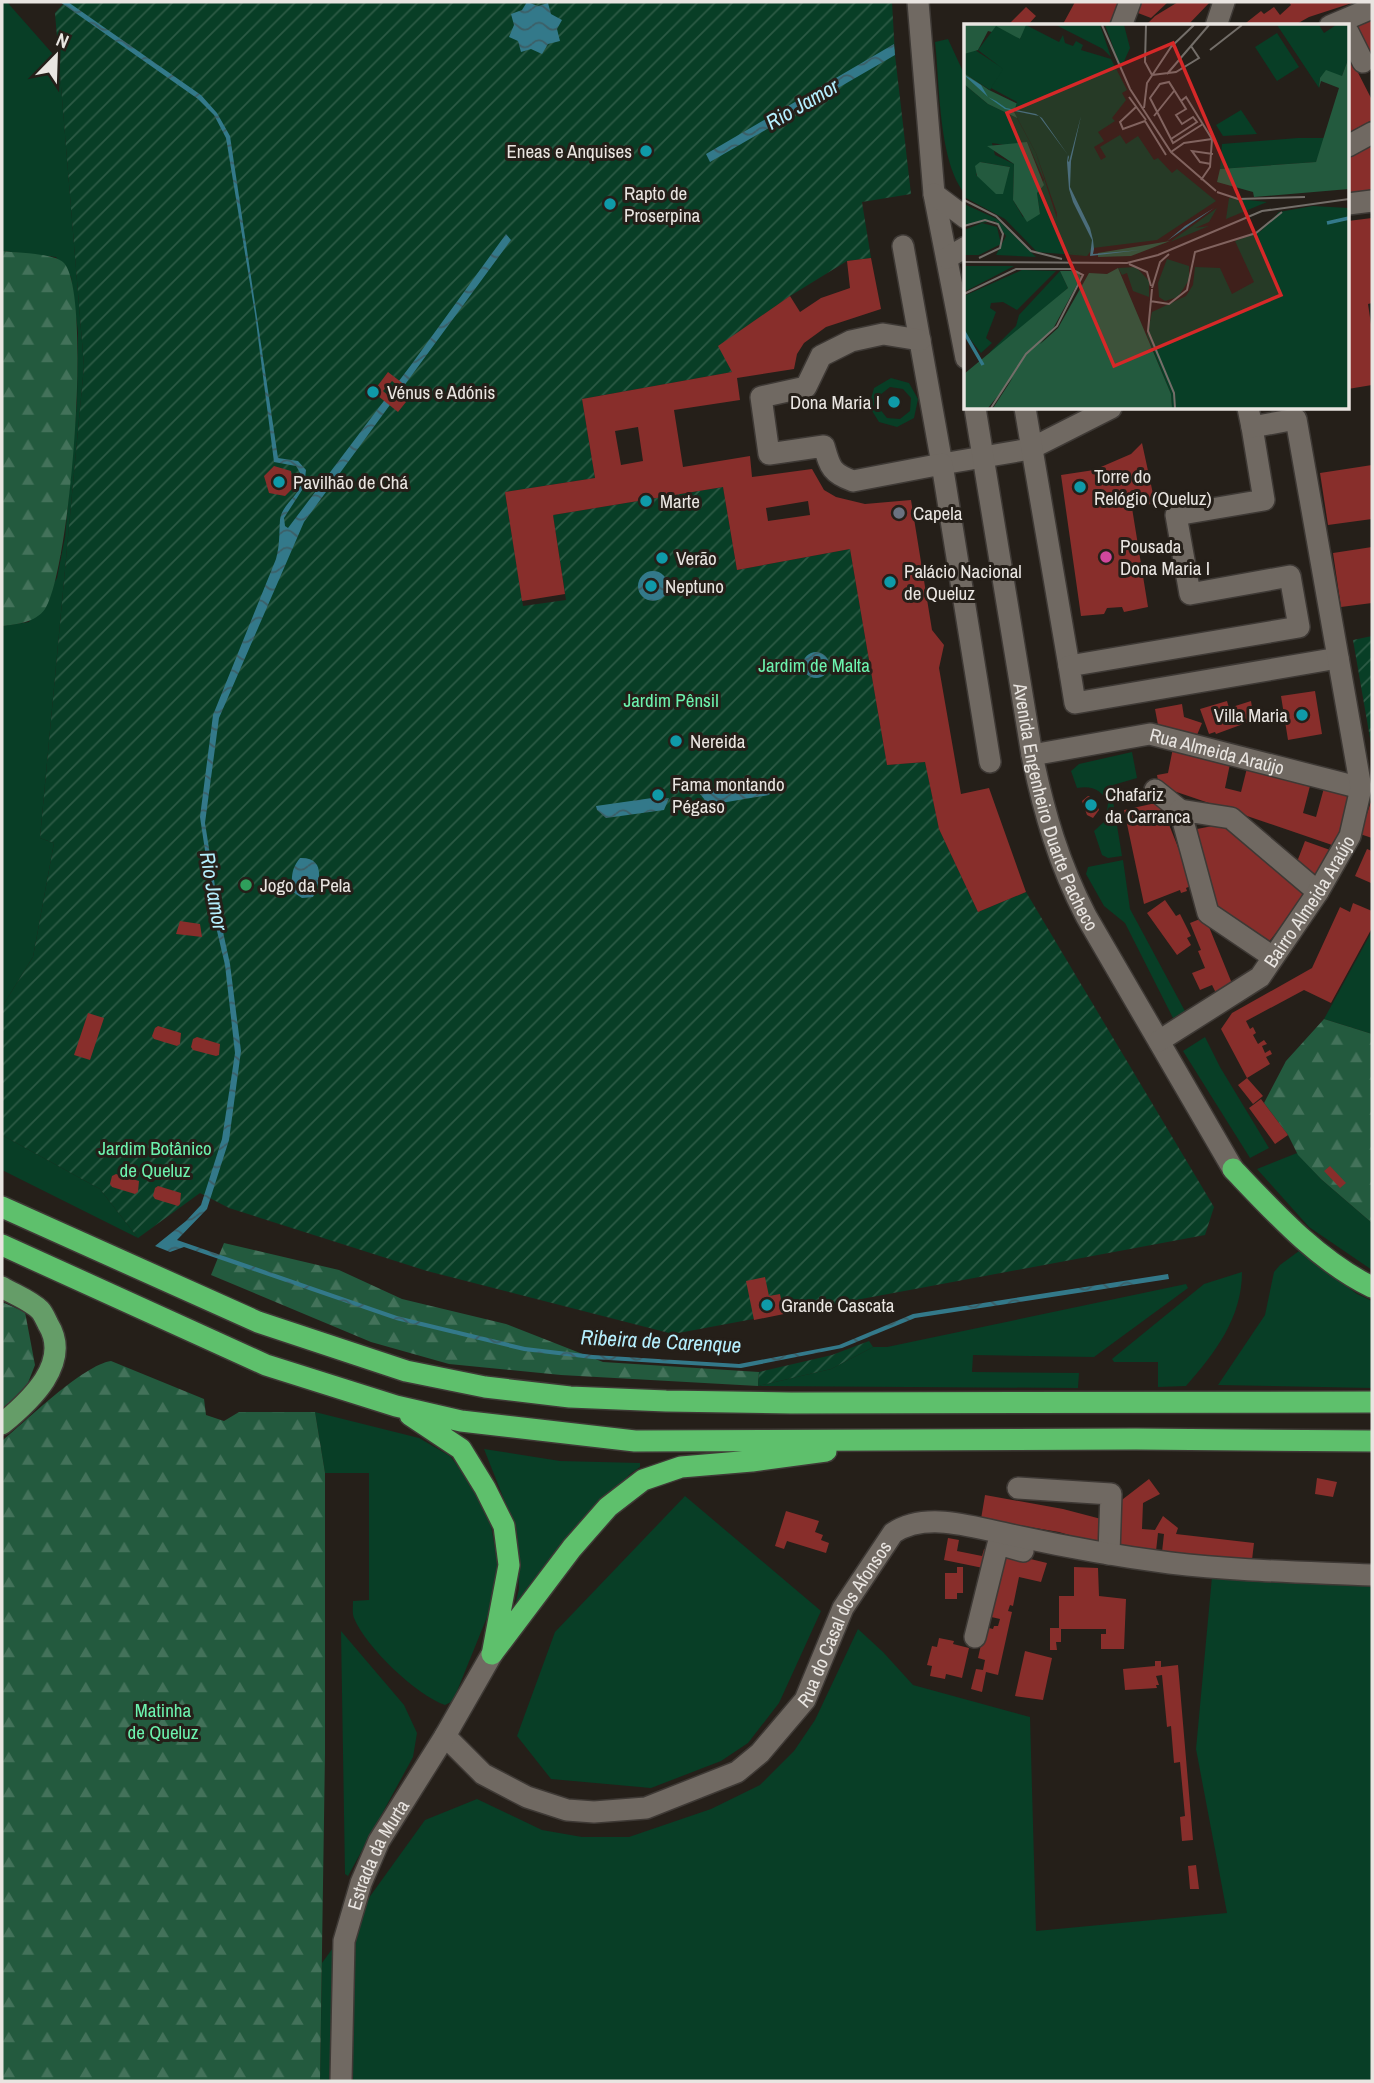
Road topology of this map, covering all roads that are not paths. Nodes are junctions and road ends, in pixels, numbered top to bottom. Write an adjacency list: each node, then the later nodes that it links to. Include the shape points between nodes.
1 (918, 2): 12 (street)
2 (1130, 2): 5 (street)
3 (1224, 2): 6 (street)
4 (1372, 8): 7 (street)
5 (1122, 24)
6 (1217, 24)
7 (1344, 24)
8 (1350, 41): 9 (street)
9 (1363, 62)
10 (1372, 133): 11 (street)
11 (1350, 145)
12 (934, 194): 15 (street); 18 (street)
13 (1372, 201): 14 (street)
14 (1350, 204)
15 (964, 216)
16 (903, 246): 20 (street)
17 (964, 248): 18 (street)
18 (947, 258): 19 (street); 21 (street)
19 (964, 270)
20 (920, 340): 28 (street); 28 (street, via 883,334 851,341 821,356 806,387 761,397 769,454 824,446 831,469 853,481)
21 (964, 347)
22 (975, 410): 27 (street, Avenida Engenheiro Duarte Pacheco)
23 (1025, 410): 26 (street)
24 (1107, 410): 26 (street)
25 (1250, 417): 29 (street, via 1296,419); 30 (street, via 1265,500 1176,515 1190,594 1290,576 1299,627)
26 (1030, 449): 27 (street); 30 (street)
27 (983, 457): 28 (street); 31 (street, Avenida Engenheiro Duarte Pacheco)
28 (942, 464): 32 (street)
29 (1338, 658): 30 (street, via 1075,703); 33 (street)
30 (1069, 666)
31 (1032, 755): 33 (street, Rua Almeida Araújo, via 1150,734); 38 (street, Avenida Engenheiro Duarte Pacheco, via 1043,812 1068,882)
32 (990, 762)
33 (1361, 788): 36 (street, Bairro Almeida Araújo, via 1350,836)
34 (1156, 790): 35 (street)
35 (1180, 810): 36 (street, via 1231,818); 37 (street, via 1208,913)
36 (1318, 892): 37 (street, Bairro Almeida Araújo)
37 (1273, 957): 38 (street, Bairro Almeida Araújo, via 1260,977)
38 (1158, 1041): 39 (street, Avenida Engenheiro Duarte Pacheco)
39 (1233, 1170): 43 (highway, via 1334,1264)
40 (2, 1207): 44 (highway, via 258,1322 406,1371 485,1387 693,1401)
41 (2, 1245): 45 (highway, via 266,1365)
42 (2, 1287): 46 (main road, via 40,1310 55,1336 54,1358 44,1382)
43 (1372, 1287)
44 (1372, 1402)
45 (397, 1406): 47 (highway, via 461,1421 635,1441); 54 (highway, via 461,1449 504,1526 509,1565)
46 (2, 1424)
47 (914, 1439): 48 (highway); 54 (highway, via 681,1467 643,1480 608,1507 572,1548)
48 (1372, 1441)
49 (1018, 1488): 50 (street, via 1111,1494)
50 (1109, 1554): 52 (street, Rua do Casal dos Afonsos, via 1172,1563); 55 (street, Rua do Casal dos Afonsos, via 968,1526 924,1521 905,1525 893,1533 843,1608 805,1700 760,1753 737,1772 646,1808 566,1810 527,1797 483,1774)
51 (1056, 1558): 53 (street, via 998,1545)
52 (1372, 1576)
53 (975, 1637)
54 (492, 1654): 55 (street, Estrada da Murta)
55 (445, 1736): 56 (street, Estrada da Murta, via 379,1841 344,1941)
56 (341, 2081)

